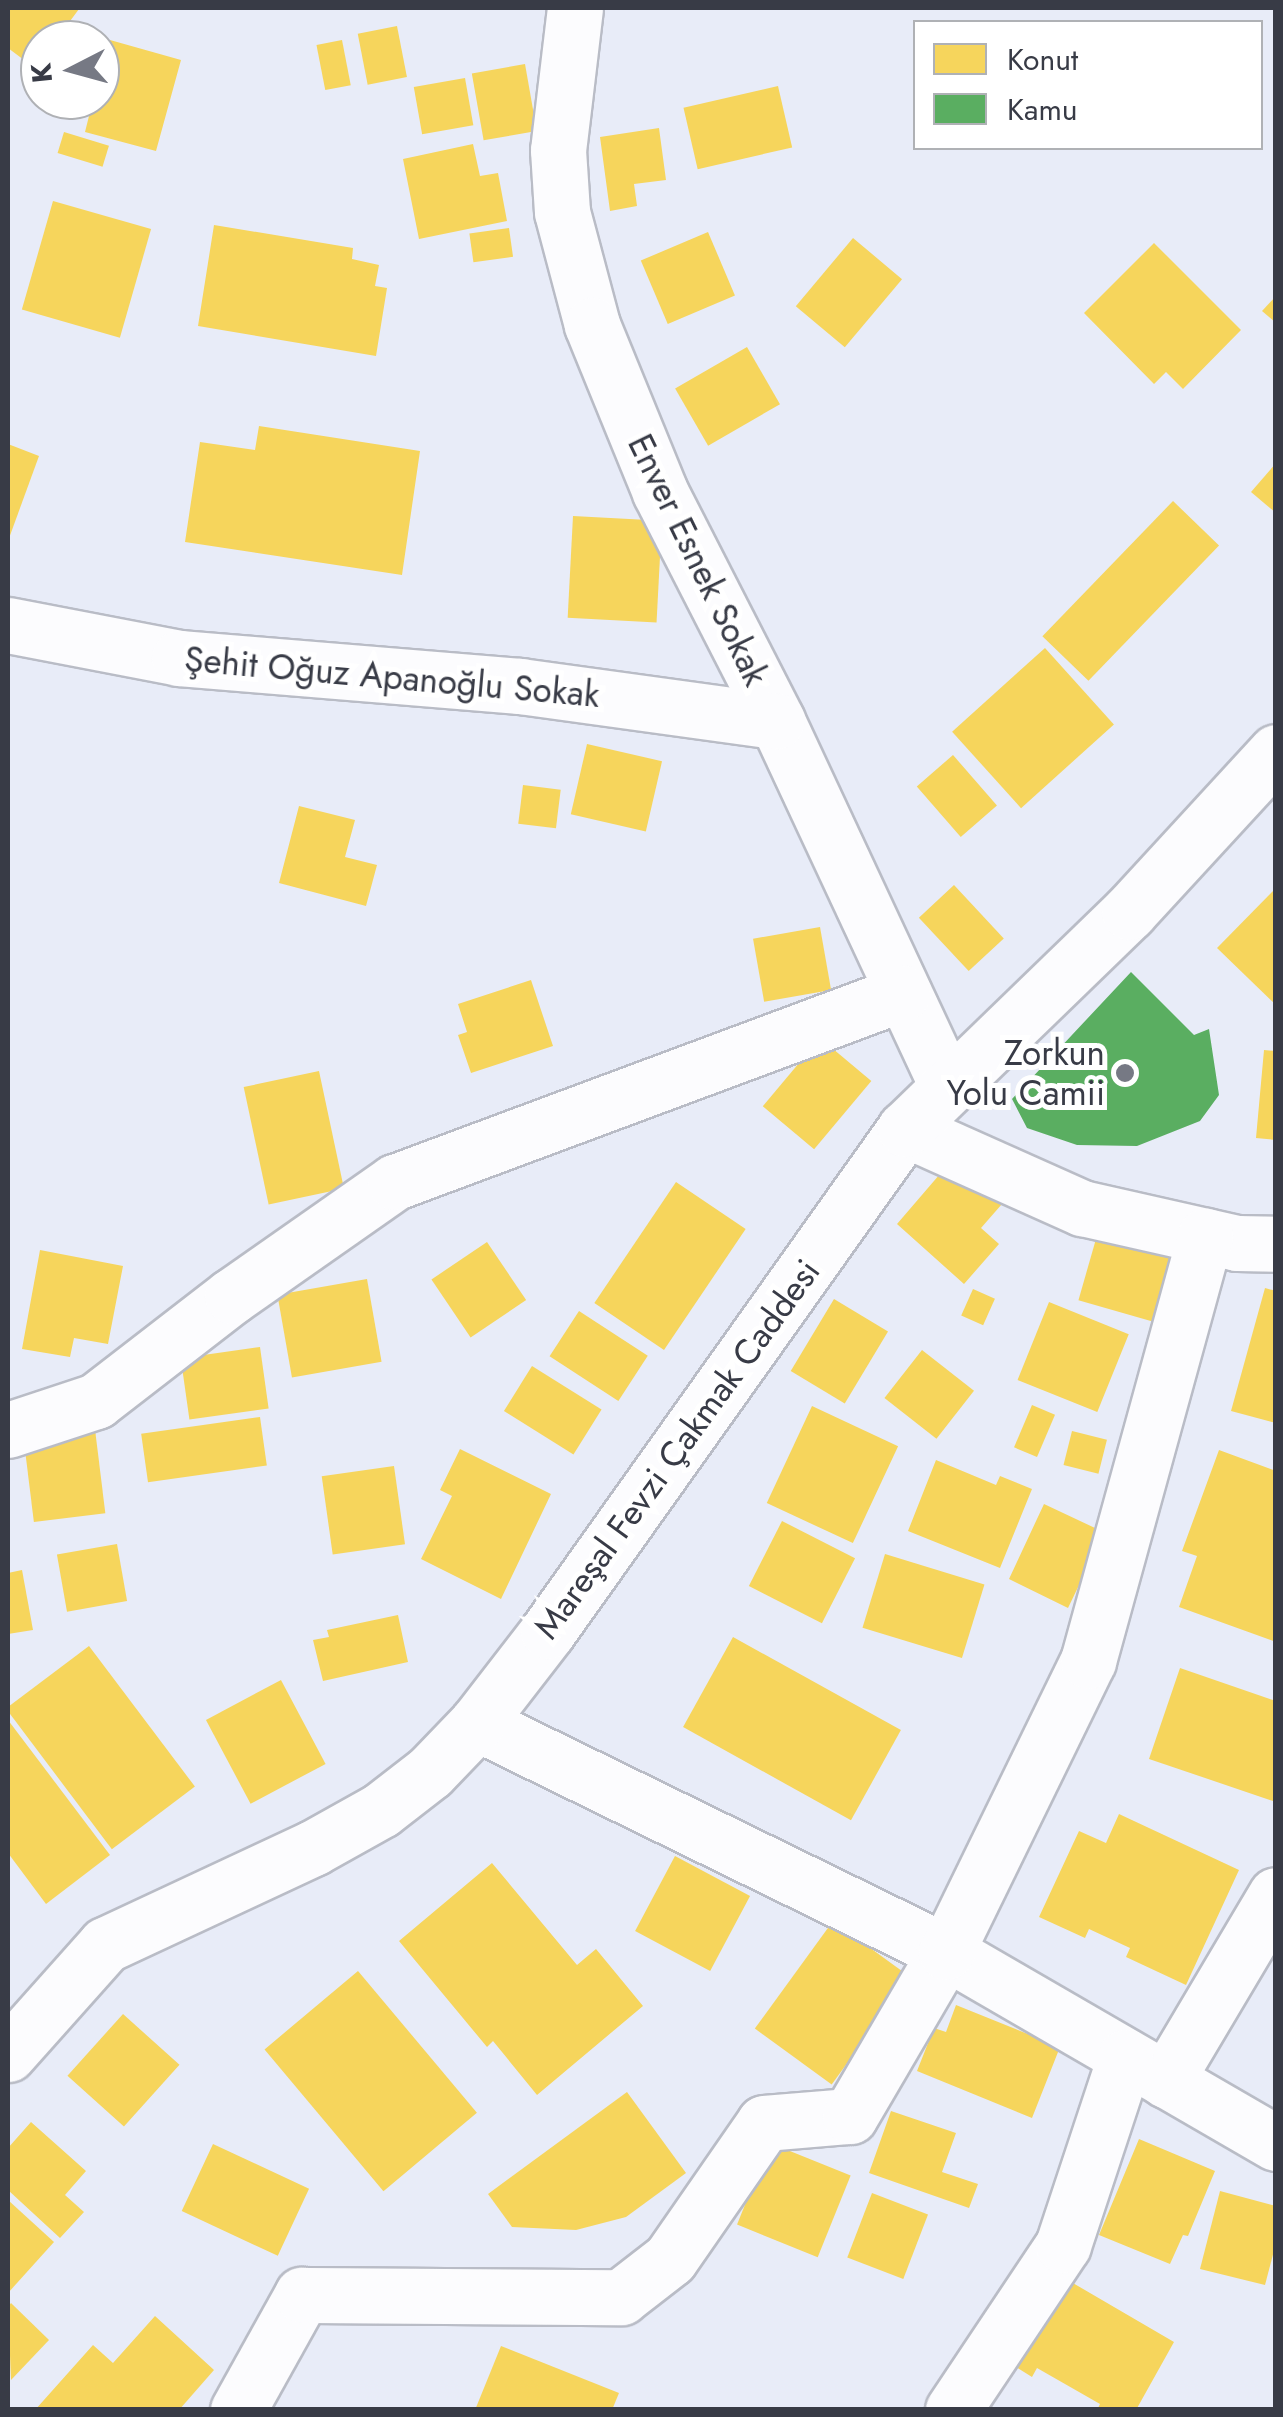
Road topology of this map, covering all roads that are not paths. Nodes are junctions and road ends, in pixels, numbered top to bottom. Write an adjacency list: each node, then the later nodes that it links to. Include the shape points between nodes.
1 (574, 8): 3 (street, Enver Esnek Sokak, via 558,150 562,212 582,291 660,492)
2 (8, 625): 3 (street, Şehit Oğuz Apanoğlu Sokak, via 179,658 520,686)
3 (777, 721): 5 (street, Enver Esnek Sokak)
4 (1276, 752): 6 (street, Mareşal Fevzi Çakmak Caddesi, via 1129,912)
5 (903, 993): 6 (street, Enver Esnek Sokak); 10 (street, via 395,1182 96,1401)
6 (947, 1085): 7 (street, Mareşal Fevzi Çakmak Caddesi)
7 (905, 1129): 8 (street, via 1082,1208); 11 (street, Mareşal Fevzi Çakmak Caddesi)
8 (1205, 1236): 9 (street); 13 (street, via 1088,1660)
9 (1276, 1244)
10 (8, 1430)
11 (477, 1723): 13 (street); 14 (street, Mareşal Fevzi Çakmak Caddesi, via 381,1810 105,1945)
12 (1276, 1895): 15 (street)
13 (946, 1952): 15 (street); 17 (street, via 850,2116 764,2123 670,2259 620,2297 302,2295)
14 (8, 2054)
15 (1146, 2068): 16 (street); 18 (street, via 1063,2244)
16 (1276, 2142)
17 (238, 2410)
18 (954, 2410)

